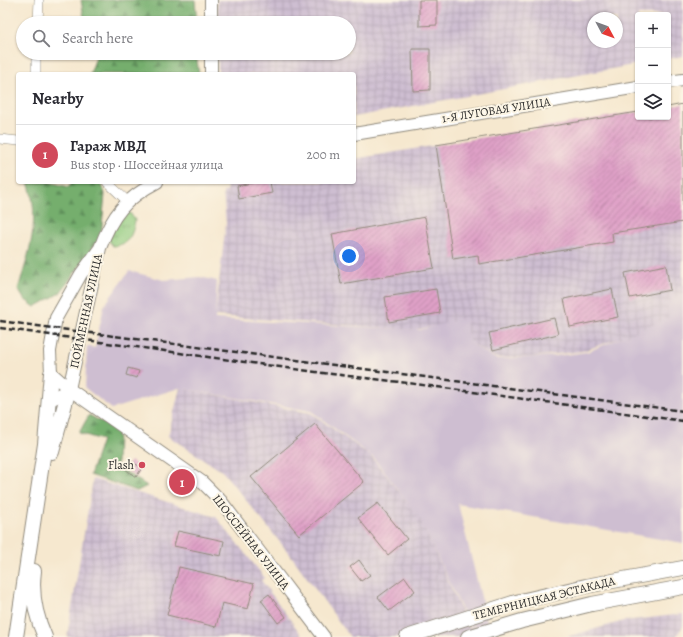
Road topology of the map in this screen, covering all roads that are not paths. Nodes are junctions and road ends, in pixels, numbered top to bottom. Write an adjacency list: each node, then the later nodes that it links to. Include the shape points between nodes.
1 (39, 0): 3 (street)
2 (211, 0): 4 (main road)
3 (38, 16)
4 (211, 16)
5 (36, 60): 7 (street)
6 (212, 60): 8 (main road)
7 (36, 72)
8 (211, 72)
9 (683, 80): 10 (main road)
10 (671, 82)
11 (635, 87): 12 (main road, 1-Я ЛУГОВАЯ УЛИЦА)
12 (356, 134)
13 (0, 139): 14 (street)
14 (16, 141)
15 (109, 184): 17 (street)
16 (154, 184): 17 (main road)
17 (127, 201): 18 (main road, via 108,226)
18 (100, 248): 19 (main road, ПОЙМЕННАЯ УЛИЦА, via 81,274 56,318 50,351); 20 (main road, ПОЙМЕННАЯ УЛИЦА)
19 (51, 373): 20 (main road, ПОЙМЕННАЯ УЛИЦА); 21 (main road)
20 (69, 389): 21 (main road); 25 (main road, via 54,442 32,585 36,612); 26 (main road, ШОССЕЙНАЯ УЛИЦА, via 202,482 221,501)
21 (49, 401): 24 (main road)
22 (683, 568): 27 (main road, ТЕМЕРНИЦКАЯ ЭСТАКАДА, via 516,602)
23 (683, 587): 28 (main road, ТЕМЕРНИЦКАЯ ЭСТАКАДА, via 592,604)
24 (16, 637)
25 (45, 637)
26 (324, 637)
27 (407, 637)
28 (468, 637)

